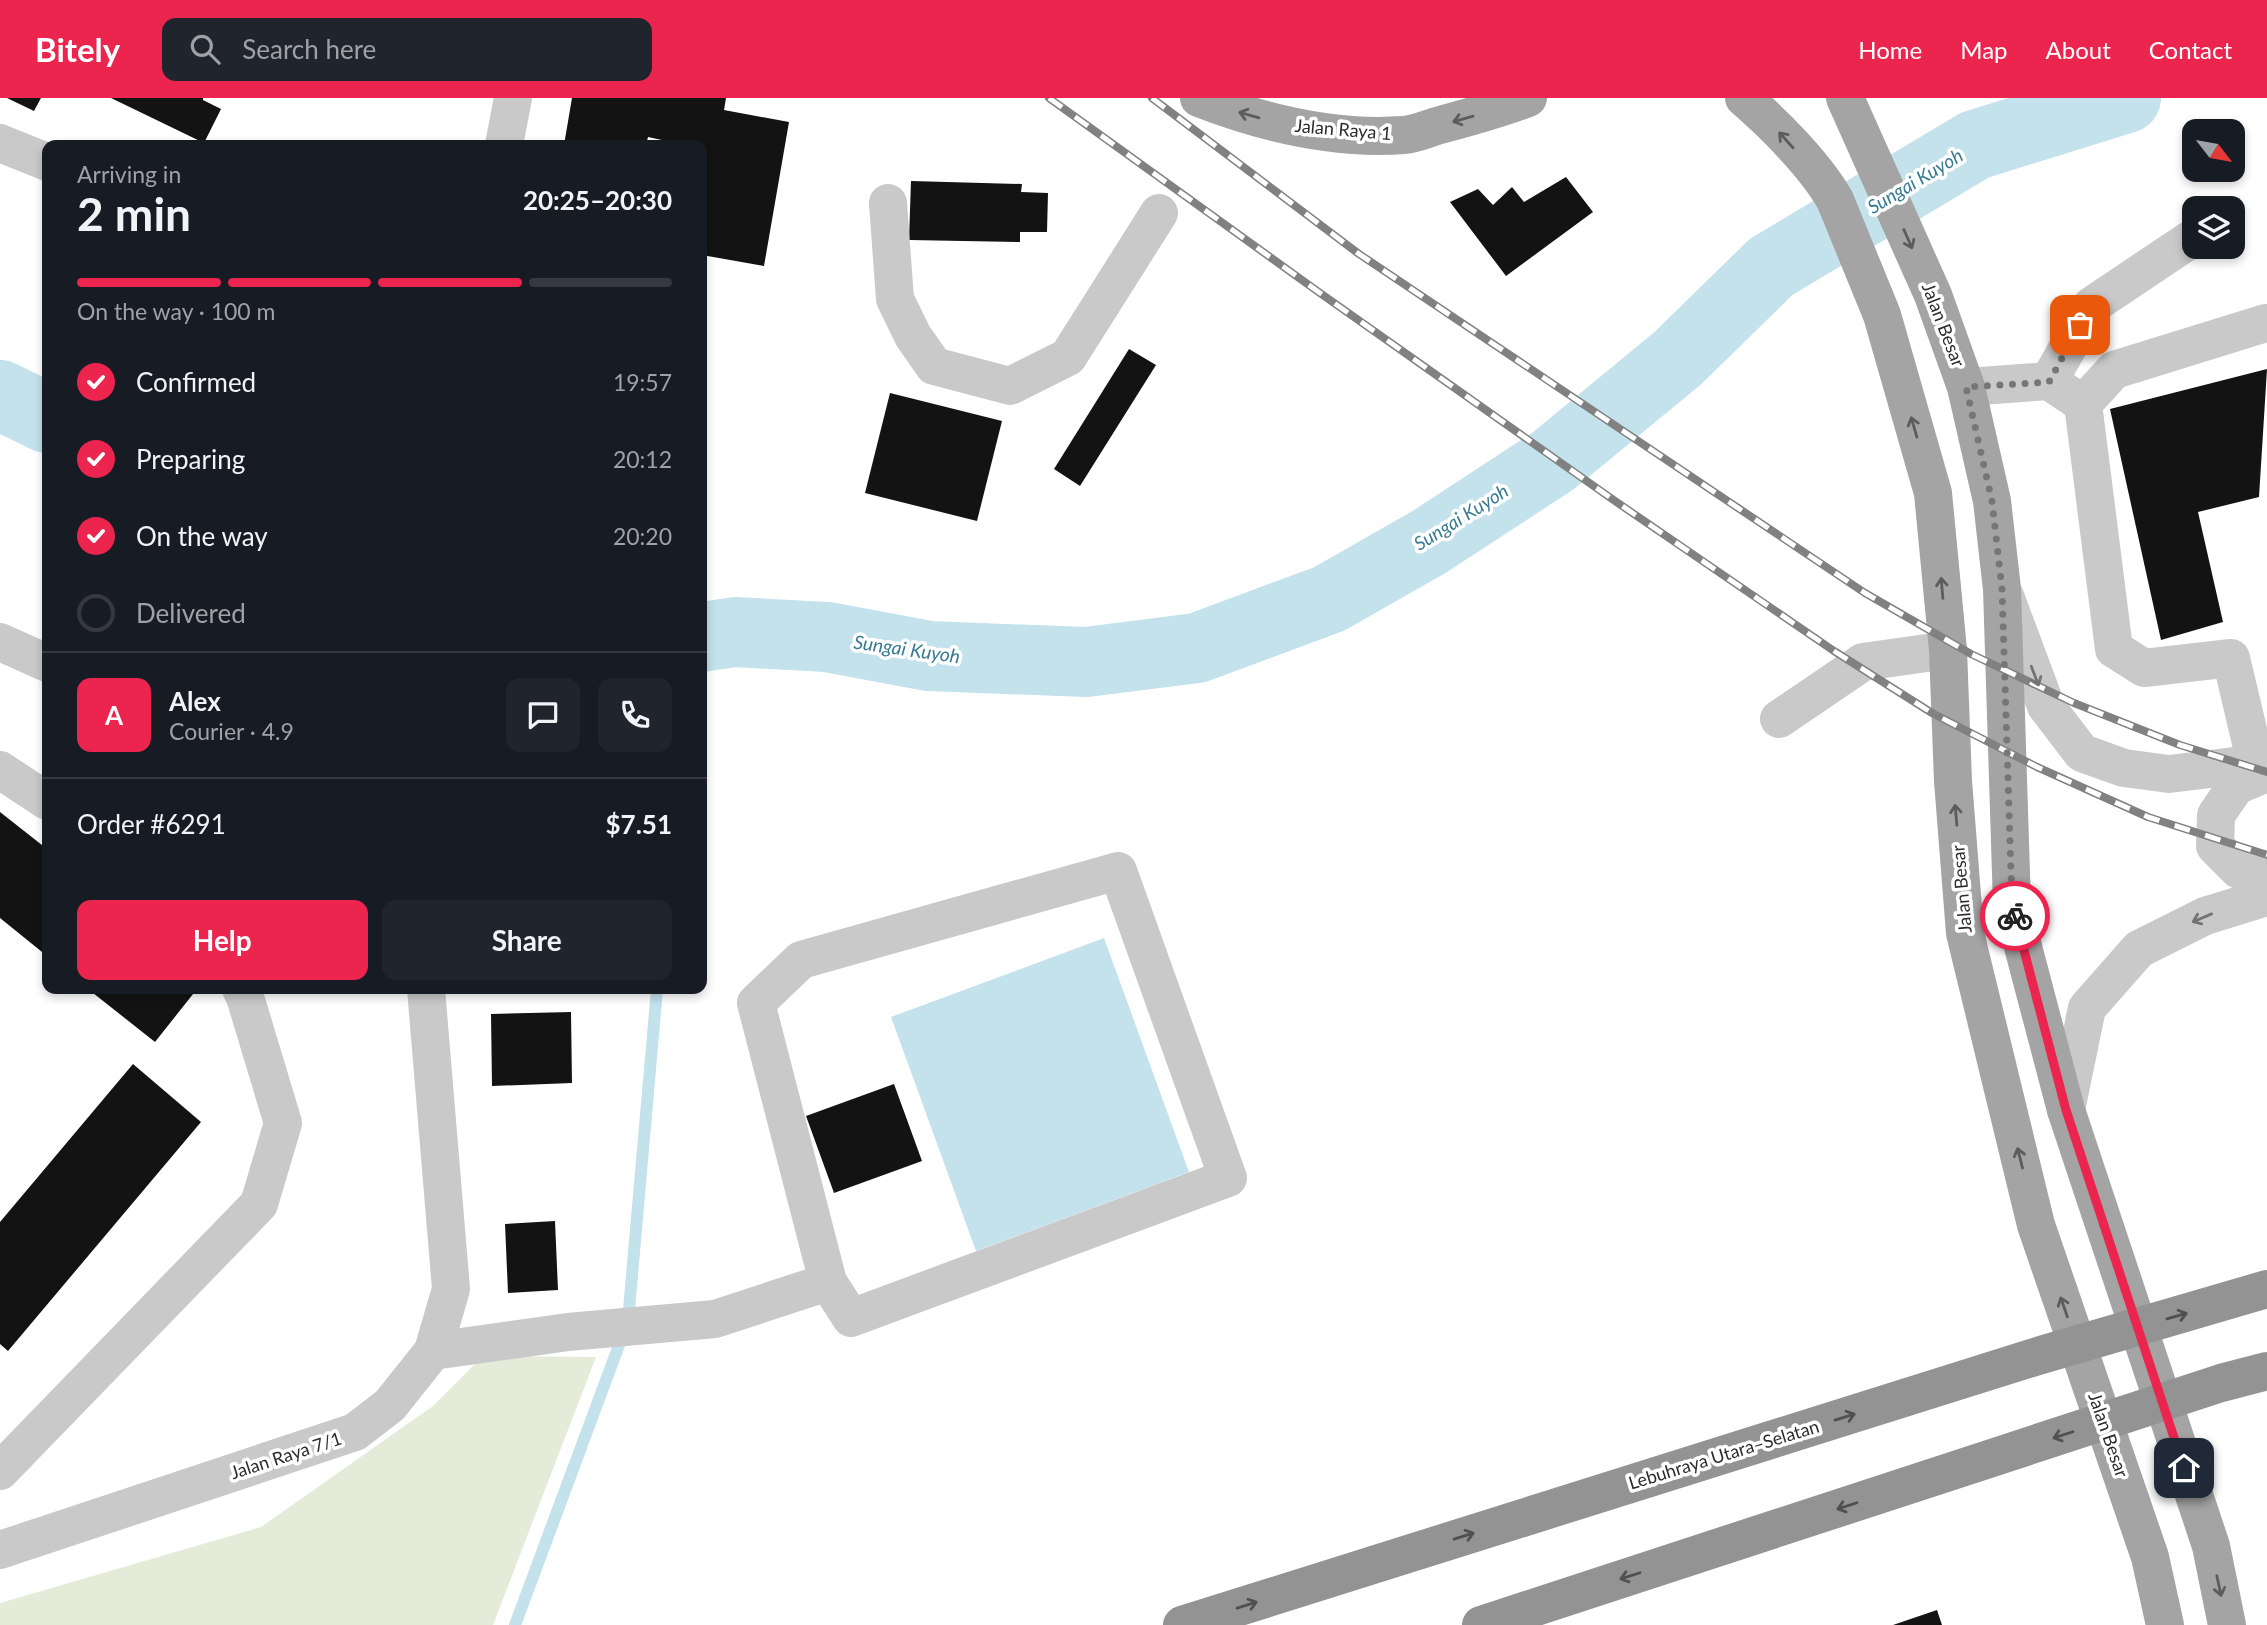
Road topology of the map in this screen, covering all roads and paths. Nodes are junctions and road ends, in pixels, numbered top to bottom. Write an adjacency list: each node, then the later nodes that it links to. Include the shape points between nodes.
1 (513, 98): 6 (street)
2 (1199, 98): 3 (main road, Jalan Raya 1, one-way to 2, via 1406,135 1300,129)
3 (1528, 98)
4 (1744, 98): 18 (main road, Jalan Besar, one-way to 4, via 1933,493 1882,315 1826,185)
5 (1845, 98): 14 (main road, Jalan Besar, one-way to 14, via 1933,295)
6 (505, 140)
7 (0, 143): 8 (street)
8 (42, 160)
9 (888, 203): 10 (street, via 895,299 913,336 934,366 1010,386 1068,357)
10 (1159, 213)
11 (2182, 245): 13 (street, via 2091,306)
12 (2266, 323): 15 (street, via 2114,370)
13 (2049, 382): 14 (street); 15 (street)
14 (1966, 387): 16 (main road, Jalan Besar, via 1992,501)
15 (2083, 404): 21 (street, via 2113,649 2144,668 2231,658)
16 (2002, 589): 21 (street, one-way to 21, via 2046,706 2082,753 2124,768 2169,774); 28 (main road, Jalan Besar, via 2012,905)
17 (0, 642): 19 (street)
18 (1948, 650): 20 (street, via 1863,662); 37 (main road, Jalan Besar, one-way to 18, via 2150,1557 2036,1225 1965,933)
19 (42, 661)
20 (1779, 719)
21 (2263, 766): 24 (street, via 2236,786 2216,814 2216,846 2239,870)
22 (0, 770): 23 (street)
23 (42, 798)
24 (2267, 879)
25 (2267, 897): 28 (street, one-way to 28, via 2205,916 2139,948 2087,1008)
26 (243, 994): 33 (street, via 283,1123 259,1205)
27 (426, 994): 31 (street, Jalan Raya 7/1, via 451,1289)
28 (2066, 1110): 38 (main road, Jalan Besar, one-way to 38, via 2211,1546)
29 (828, 1282): 29 (street, via 851,1318 1228,1178 1118,871 801,960 756,1003); 31 (street, via 715,1319 568,1332)
30 (2267, 1289): 35 (highway, Lebuhraya Utara–Selatan, one-way to 30, via 2041,1355)
31 (433, 1351): 34 (street, Jalan Raya 7/1, via 390,1405 355,1432)
32 (2267, 1371): 36 (highway, one-way to 36)
33 (0, 1471)
34 (0, 1550)
35 (1182, 1625)
36 (1482, 1625)
37 (2165, 1625)
38 (2227, 1625)

